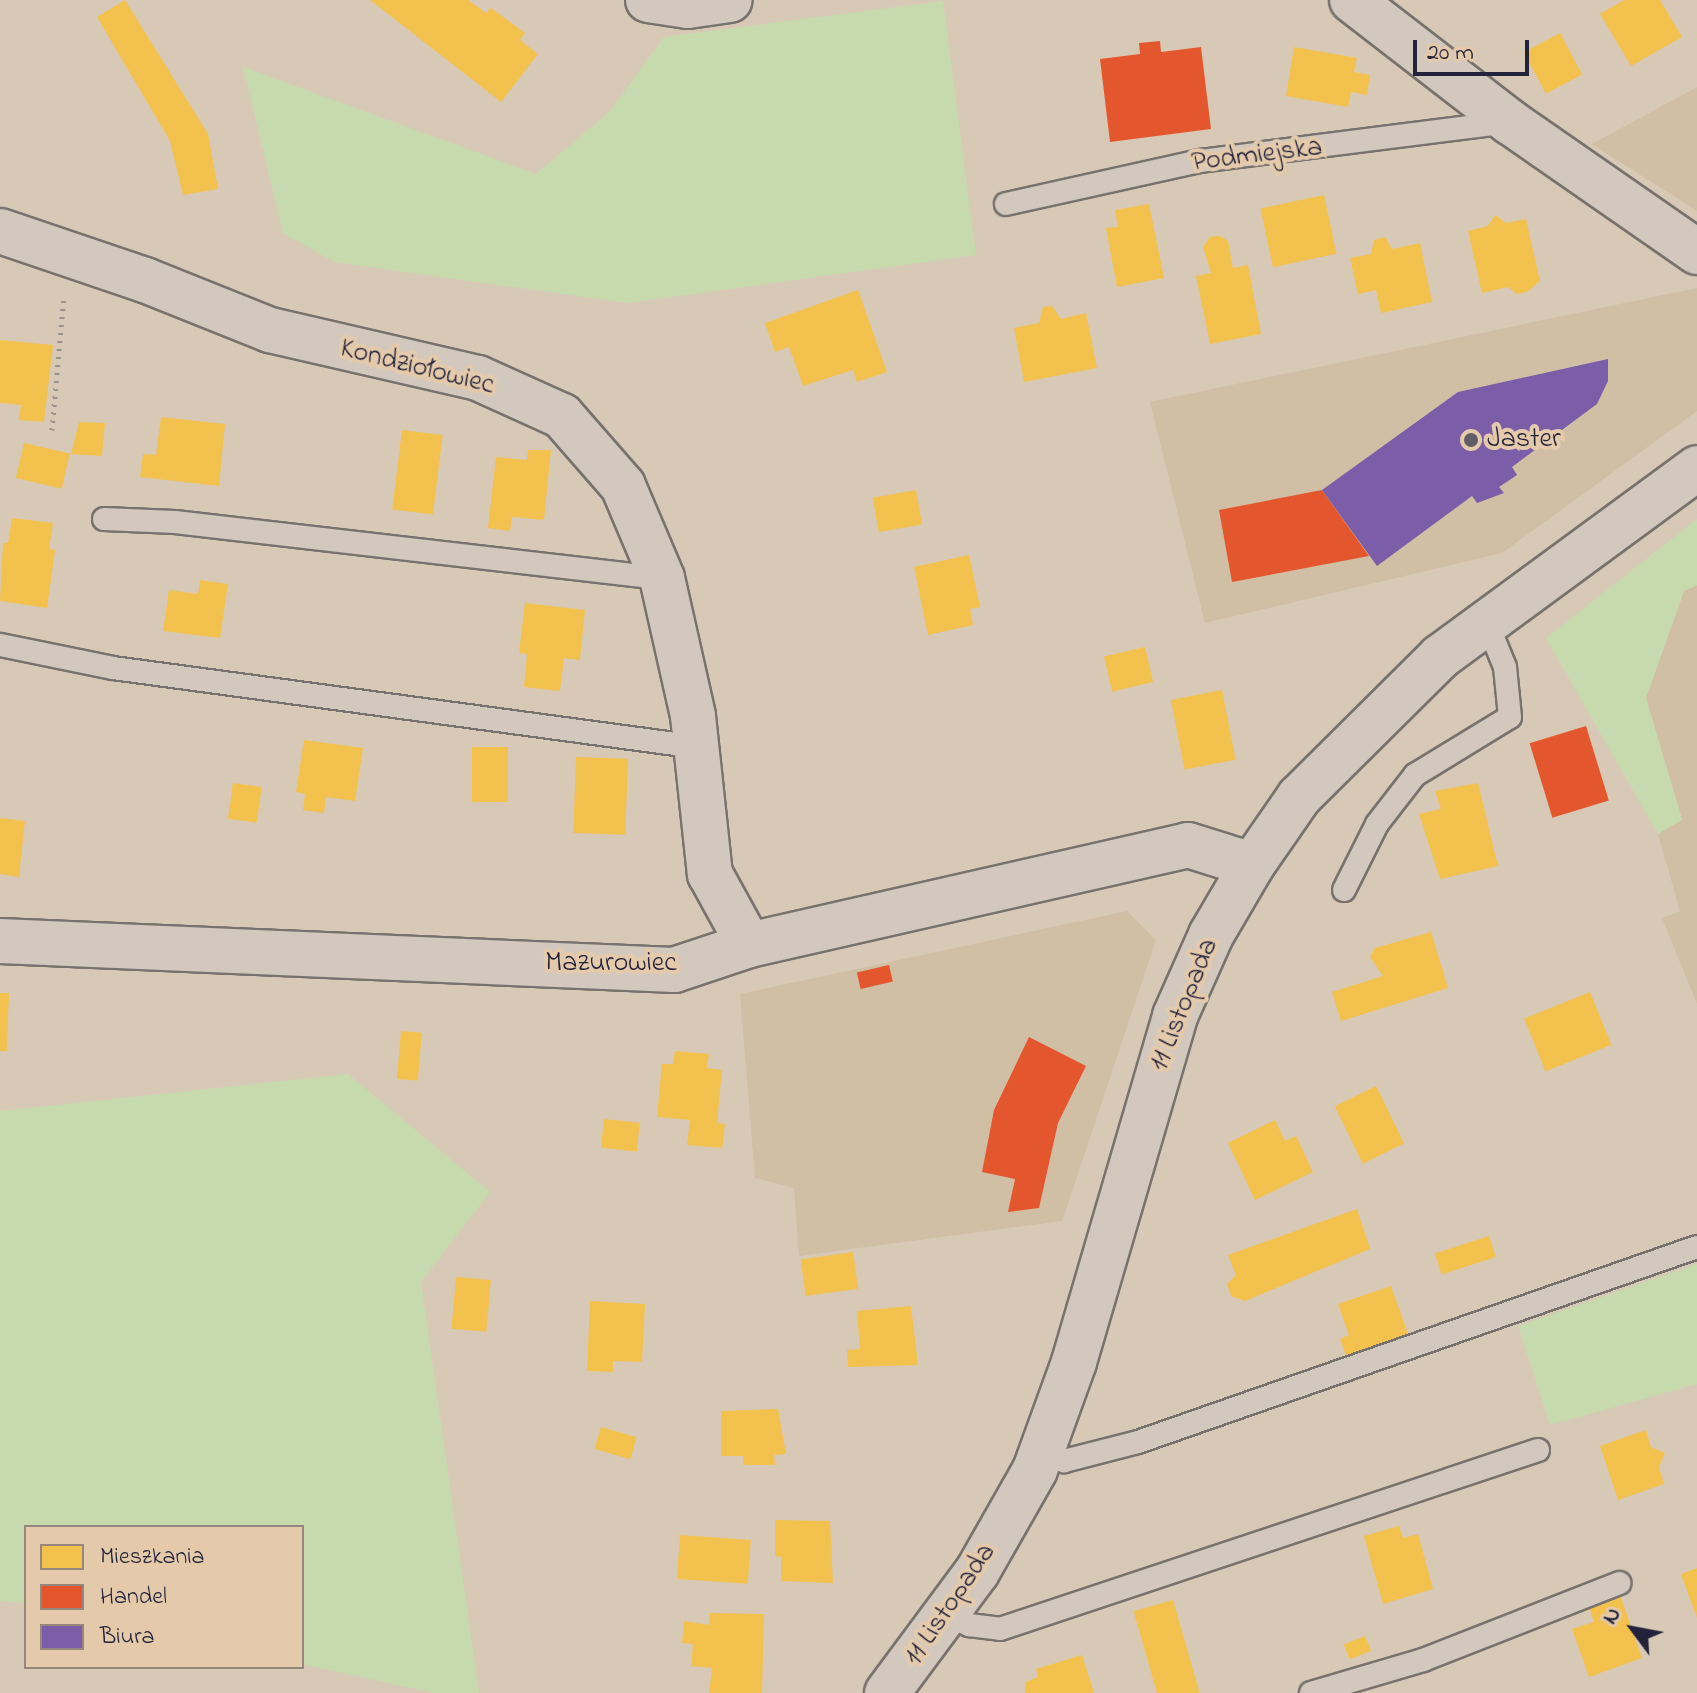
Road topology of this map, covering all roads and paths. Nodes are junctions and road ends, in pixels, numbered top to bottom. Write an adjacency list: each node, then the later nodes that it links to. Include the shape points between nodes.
1 (648, 0): 2 (street, via 688,6)
2 (730, 0)
3 (1352, 0): 4 (street)
4 (1510, 122): 5 (lane, Podmiejska, via 1200,161); 7 (street)
5 (1006, 204)
6 (0, 231): 8 (street, Kondziołowiec)
7 (1697, 252)
8 (68, 253): 9 (path); 12 (street, Kondziołowiec, via 270,330 478,378 562,416 623,486)
9 (52, 430)
10 (1697, 468): 13 (street, 11 Listopada)
11 (104, 519): 12 (lane, via 175,522)
12 (662, 578): 15 (street, Kondziołowiec)
13 (1487, 623): 16 (street, 11 Listopada, via 1440,657 1364,728 1299,797); 17 (lane, via 1505,667 1510,717 1415,775 1377,824)
14 (0, 645): 15 (lane, via 113,668)
15 (697, 747): 19 (street, Kondziołowiec, via 710,874)
16 (1252, 865): 19 (street, Mazurowiec, via 1188,845); 21 (street, 11 Listopada, via 1211,935 1175,1016 1074,1362)
17 (1344, 890)
18 (0, 941): 19 (street, Mazurowiec, via 674,970)
19 (749, 945)
20 (1697, 1247): 21 (lane, via 1138,1442 1064,1461)
21 (1042, 1450): 24 (street, 11 Listopada, via 977,1572)
22 (1538, 1450): 24 (lane, via 1000,1629 969,1625)
23 (1619, 1583): 26 (lane, via 1423,1660)
24 (948, 1614): 25 (street, 11 Listopada)
25 (887, 1693)
26 (1311, 1693)

